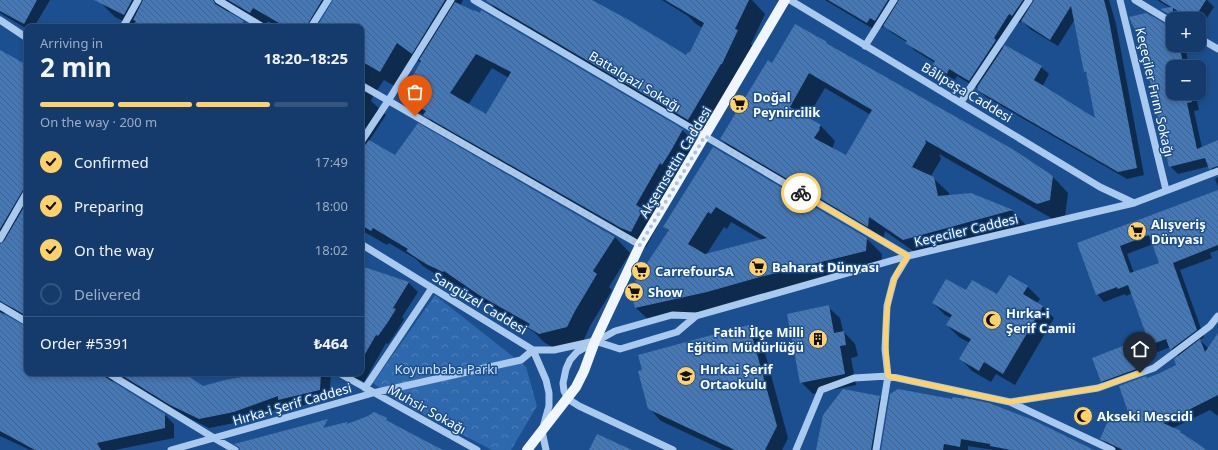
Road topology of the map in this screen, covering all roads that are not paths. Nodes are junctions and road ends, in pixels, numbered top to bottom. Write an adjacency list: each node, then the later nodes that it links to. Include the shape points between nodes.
1 (138, 0): 14 (street)
2 (218, 0): 15 (street)
3 (328, 0): 16 (street)
4 (451, 0): 22 (street)
5 (474, 0): 24 (street, Battalgazi Sokağı)
6 (785, 0): 24 (main road, Akşemsettin Caddesi)
7 (790, 0): 19 (street, Bâlipaşa Caddesi)
8 (894, 0): 19 (street)
9 (1029, 0): 23 (street)
10 (1120, 0): 27 (street, Keçeçiler Fırını Sokağı)
11 (1135, 0): 12 (street)
12 (1166, 18)
13 (0, 20): 17 (street)
14 (125, 24)
15 (258, 24)
16 (313, 24)
17 (24, 36)
18 (1206, 42): 20 (street)
19 (865, 46): 23 (street, Bâlipaşa Caddesi)
20 (1218, 49)
21 (364, 87): 22 (street)
22 (388, 101): 25 (street); 31 (street)
23 (961, 102): 29 (street, Bâlipaşa Caddesi, via 1100,186)
24 (705, 136): 31 (main road, Akşemsettin Caddesi); 33 (street, Battalgazi Sokağı)
25 (364, 137)
26 (1218, 171): 27 (street, Keçeciler Caddesi)
27 (1166, 190): 29 (street, Keçeciler Caddesi)
28 (24, 197): 30 (street)
29 (1134, 203): 33 (street, Keçeciler Caddesi)
30 (0, 239)
31 (640, 245): 39 (main road, Akşemsettin Caddesi)
32 (364, 246): 34 (street, Sangüzel Caddesi)
33 (908, 256): 36 (street, Keçeciler Caddesi); 43 (street, via 894,278 887,306 885,349)
34 (432, 288): 40 (street, Sangüzel Caddesi); 44 (street)
35 (0, 306): 38 (street)
36 (696, 316): 39 (street, Keçeciler Caddesi, via 672,315 615,331); 39 (street, Keçeciler Caddesi, via 677,332 620,349)
37 (1218, 316): 47 (street, via 1210,326 1154,368 1098,388)
38 (24, 320)
39 (595, 341): 40 (street, Sangüzel Caddesi, via 554,350); 46 (main road, Akşemsettin Caddesi, via 584,371); 46 (street, via 577,352 570,360 563,383)
40 (533, 350): 45 (street, Hırka-i Şerif Caddesi, via 522,360); 48 (street, via 549,393 549,406)
41 (113, 376): 49 (street)
42 (344, 376): 44 (street, Muhsir Sokağı)
43 (888, 376): 47 (street); 56 (street, via 854,378 821,390); 57 (street)
44 (365, 388): 45 (street, Muhsir Sokağı)
45 (373, 393): 49 (street, Hırka-i Şerif Caddesi); 52 (street, Muhsir Sokağı)
46 (568, 399): 48 (main road, Akşemsettin Caddesi); 55 (street)
47 (1010, 402): 58 (street)
48 (542, 431): 53 (main road, Akşemsettin Caddesi); 54 (street)
49 (214, 438): 50 (street, Hırka-i Şerif Caddesi); 51 (street)
50 (171, 450)
51 (235, 450)
52 (477, 450)
53 (527, 450)
54 (546, 450)
55 (673, 450)
56 (796, 450)
57 (876, 450)
58 (1112, 450)

